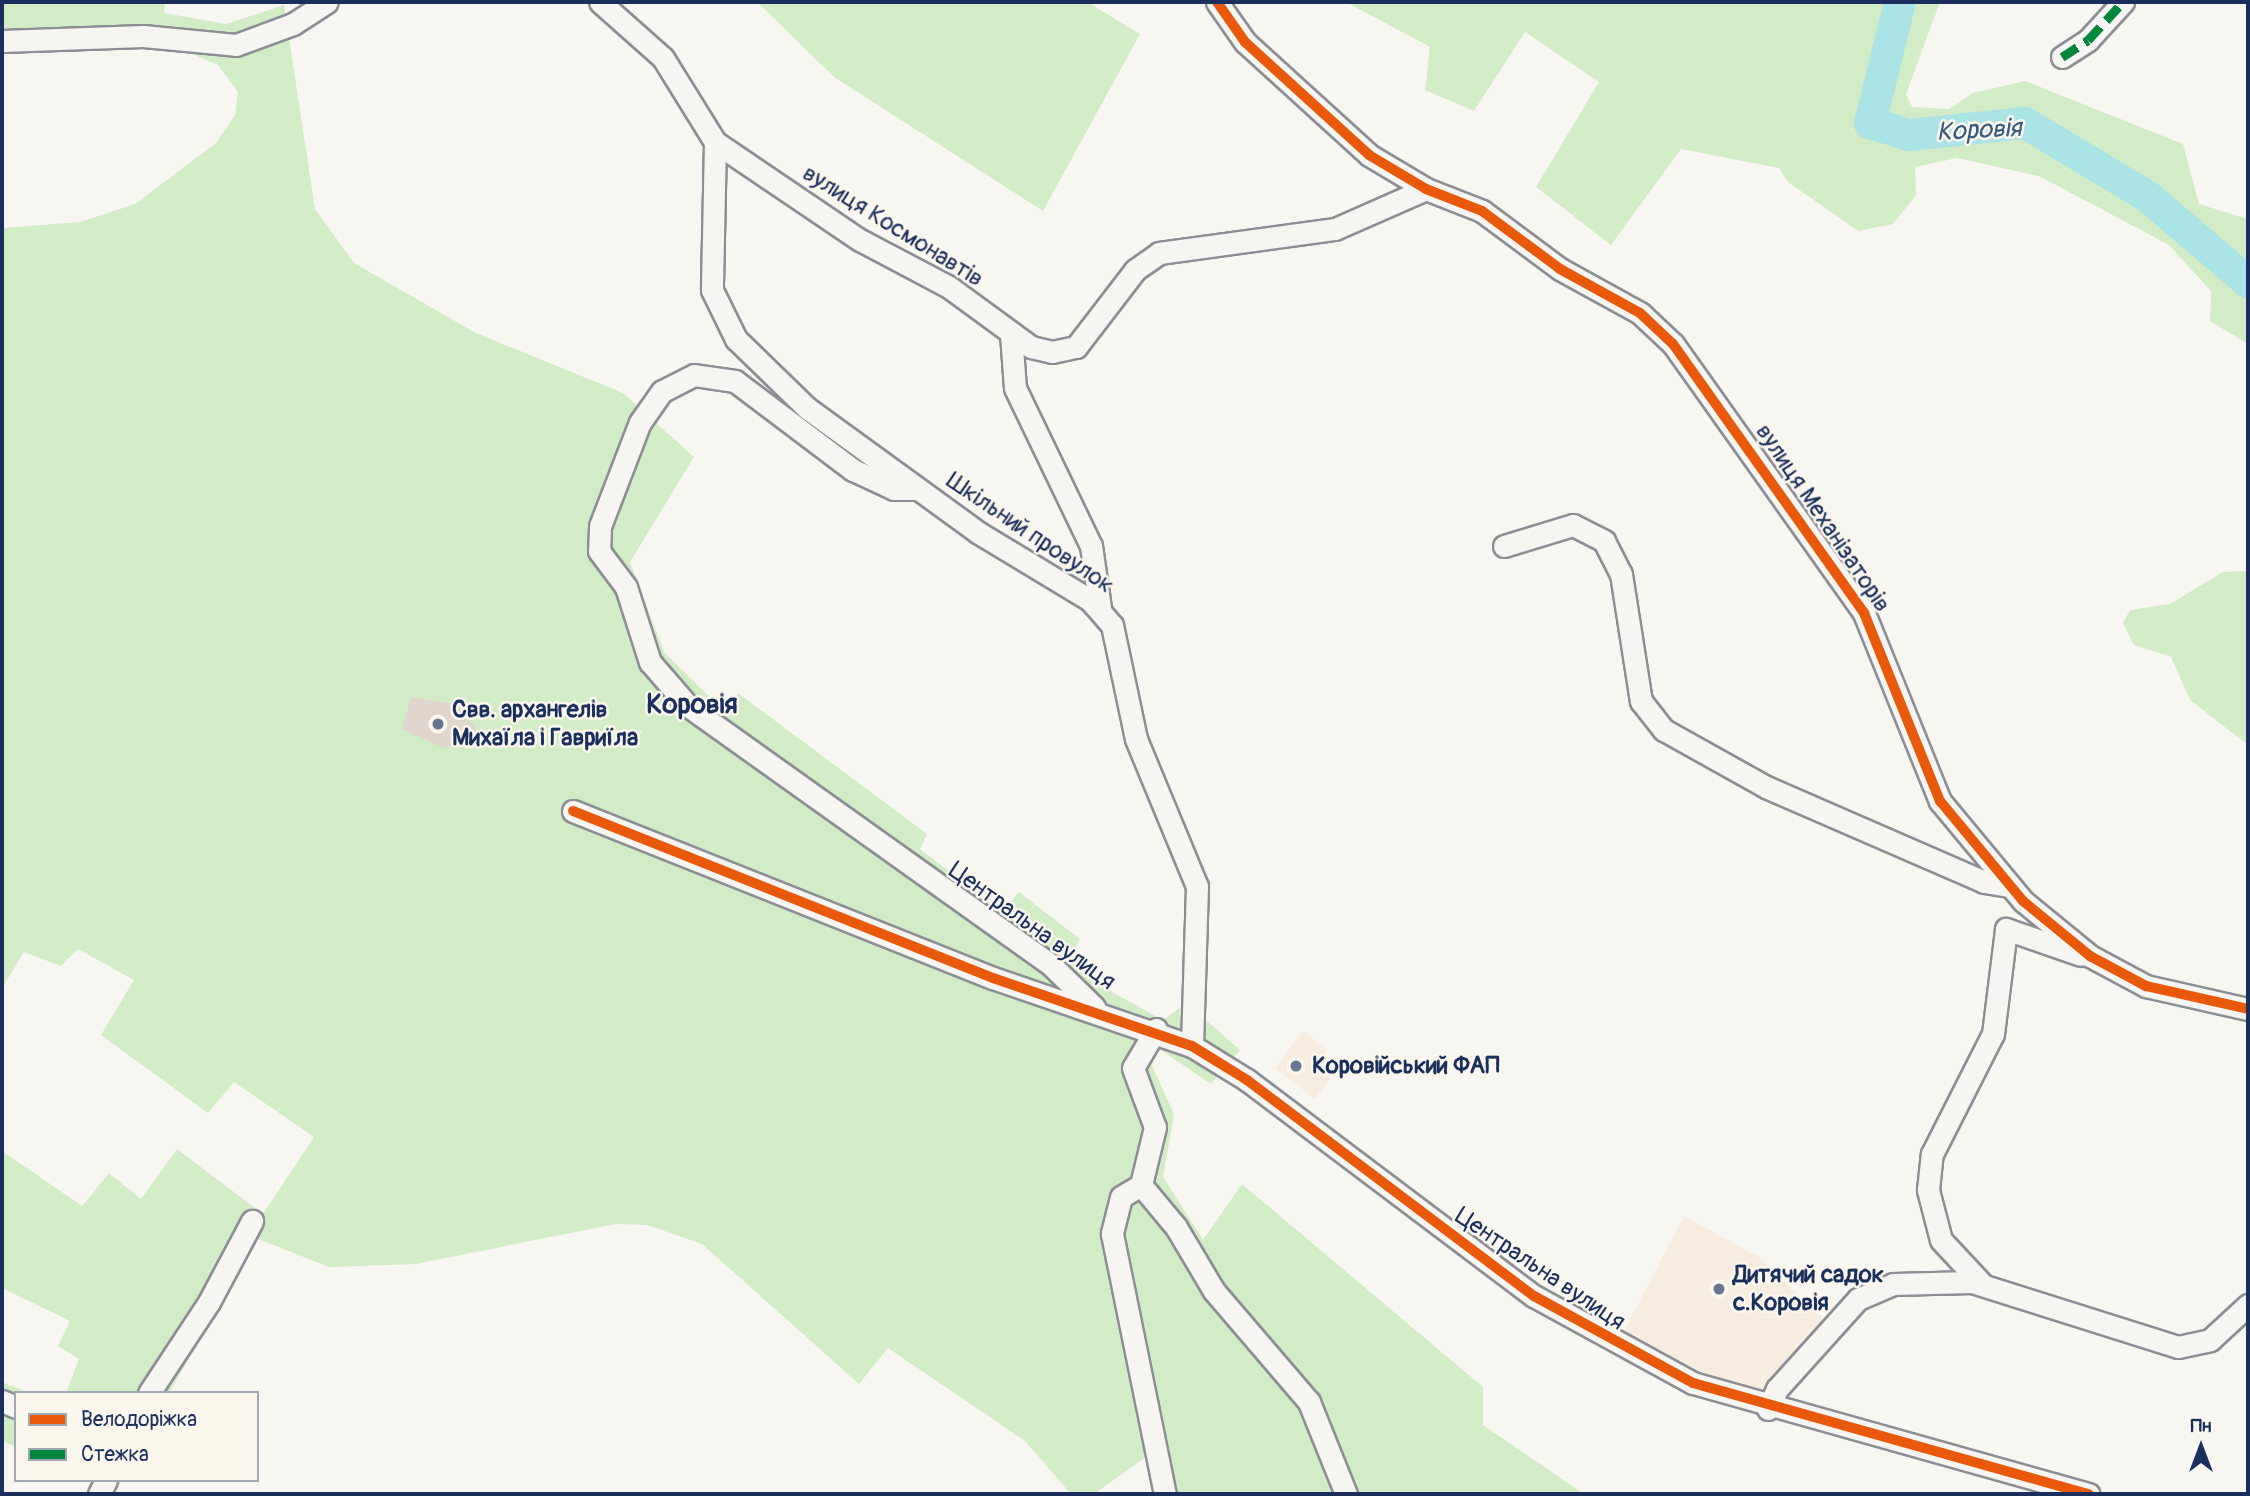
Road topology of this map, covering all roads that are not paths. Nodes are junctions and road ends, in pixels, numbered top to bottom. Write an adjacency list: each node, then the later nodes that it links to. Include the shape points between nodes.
1 (327, 2): 5 (street, via 293,24 236,45 143,36)
2 (600, 2): 7 (street, вулиця Космонавтів, via 663,58)
3 (1217, 2): 8 (street, вулиця Механізаторів, via 1245,42 1341,133)
4 (2123, 2): 6 (street, via 2088,40)
5 (2, 41)
6 (2062, 57)
7 (715, 142): 9 (street, вулиця Космонавтів, via 860,240 948,287); 10 (street, Шкільний провулок, via 711,281 722,317 795,398)
8 (1426, 189): 9 (street, вулиця Космонавтів, via 1335,229 1159,253 1135,270 1080,342 1065,352 1031,347); 14 (street, вулиця Механізаторів, via 1482,211 1560,269 1640,313 1685,358 1864,613 1940,801)
9 (1011, 334): 12 (street, via 1016,388 1091,546)
10 (918, 489): 12 (street, Шкільний провулок); 16 (street, Центральна вулиця, via 894,489 853,470 735,381 694,375 662,391 640,422 600,526 599,551 626,587 650,662 688,706 1052,966)
11 (1503, 546): 14 (street, вулиця Механізаторів, via 1573,525 1604,541 1621,574 1641,701 1664,730 1827,815)
12 (1100, 608): 19 (street, Шкільний провулок, via 1115,631 1123,694 1139,748 1195,878)
13 (573, 811): 16 (street, via 993,978)
14 (2009, 887): 15 (street, вулиця Механізаторів)
15 (2090, 956): 17 (street, вулиця Механізаторів, via 2158,991); 22 (street, via 2017,930 2004,932 1993,1034 1939,1134 1928,1177 1941,1240)
16 (1096, 1009): 18 (street, Центральна вулиця)
17 (2248, 1009)
18 (1156, 1029): 19 (street, Центральна вулиця); 20 (street, via 1133,1068 1155,1127)
19 (1192, 1046): 25 (street, Центральна вулиця, via 1247,1080 1566,1317 1693,1383)
20 (1141, 1185): 26 (street, via 1121,1197 1112,1234); 27 (street, via 1176,1227 1214,1291 1309,1402)
21 (251, 1221): 24 (street, via 209,1302)
22 (1982, 1284): 23 (street, via 2178,1347 2210,1340); 25 (street, via 1928,1280 1870,1290 1777,1389)
23 (2248, 1305)
24 (150, 1391)
25 (1768, 1409): 28 (street, Центральна вулиця)
26 (1165, 1494)
27 (1346, 1494)
28 (2088, 1494)

